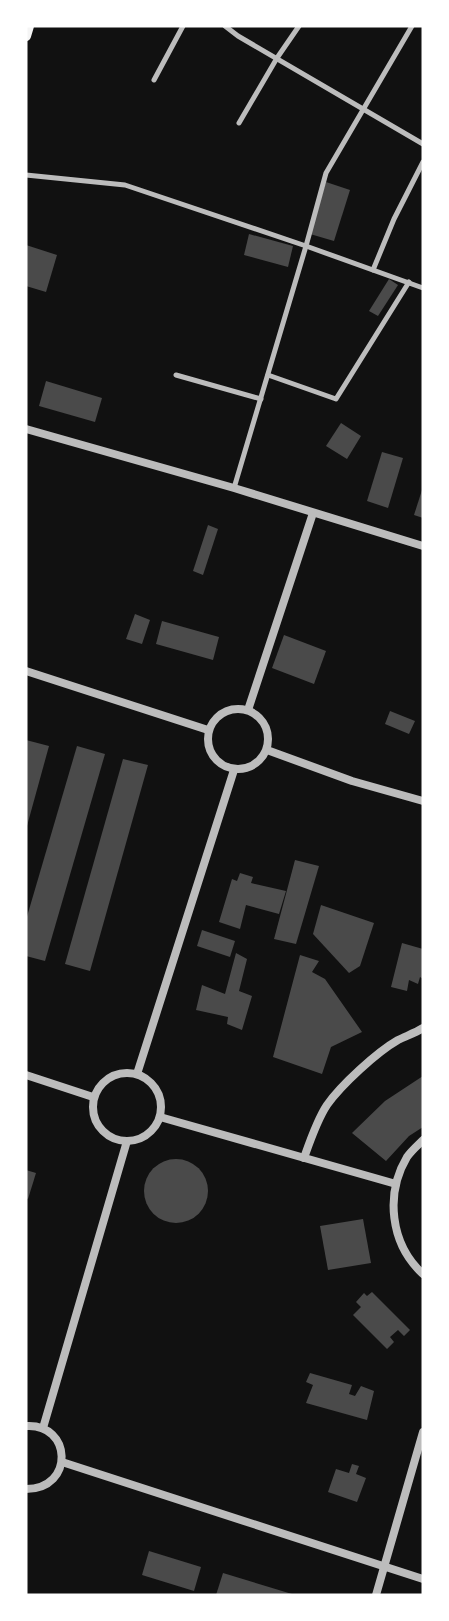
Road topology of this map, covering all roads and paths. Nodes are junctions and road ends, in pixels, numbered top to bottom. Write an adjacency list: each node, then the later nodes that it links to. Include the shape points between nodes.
1 (29, 26): 6 (highway)
2 (183, 26): 8 (street)
3 (225, 26): 7 (street)
4 (299, 26): 7 (street)
5 (412, 26): 9 (street)
6 (26, 36)
7 (278, 58): 9 (street); 10 (street)
8 (154, 80)
9 (364, 109): 11 (street); 14 (street, via 326,172)
10 (239, 123)
11 (423, 144)
12 (423, 162): 15 (street)
13 (26, 175): 14 (street, via 125,185)
14 (306, 246): 15 (street); 19 (street)
15 (373, 270): 16 (street)
16 (410, 282): 17 (street); 19 (street, via 336,399)
17 (423, 288)
18 (176, 375): 20 (street)
19 (268, 375): 20 (street)
20 (261, 399): 22 (street)
21 (26, 429): 22 (street)
22 (234, 488): 23 (street)
23 (313, 513): 24 (street); 26 (street)
24 (423, 546)
25 (26, 672): 27 (street)
26 (248, 710): 27 (street, via 232,708 218,715); 28 (street, via 262,720 269,736)
27 (208, 730): 29 (street, via 207,744 214,759)
28 (267, 750): 29 (street, via 258,763); 30 (street, via 352,781)
29 (234, 770): 32 (street)
30 (423, 801)
31 (423, 1028): 38 (street, via 398,1040 377,1056 332,1099)
32 (137, 1074): 34 (street, via 115,1074 98,1087); 35 (street, via 146,1078 157,1091)
33 (26, 1076): 34 (street)
34 (94, 1097): 37 (street, via 92,1107 99,1127 116,1140)
35 (160, 1117): 37 (street, via 147,1134); 38 (street)
36 (423, 1140): 39 (street, via 408,1156)
37 (127, 1141): 42 (street)
38 (304, 1158): 39 (street)
39 (396, 1184): 40 (street, via 393,1212 399,1240)
40 (423, 1274)
41 (26, 1426): 42 (street)
42 (43, 1428): 44 (street, via 58,1442)
43 (423, 1432): 46 (street)
44 (62, 1462): 45 (street, via 53,1480 45,1486); 46 (street)
45 (26, 1489)
46 (384, 1567): 47 (street); 48 (street)
47 (423, 1579)
48 (376, 1595)

